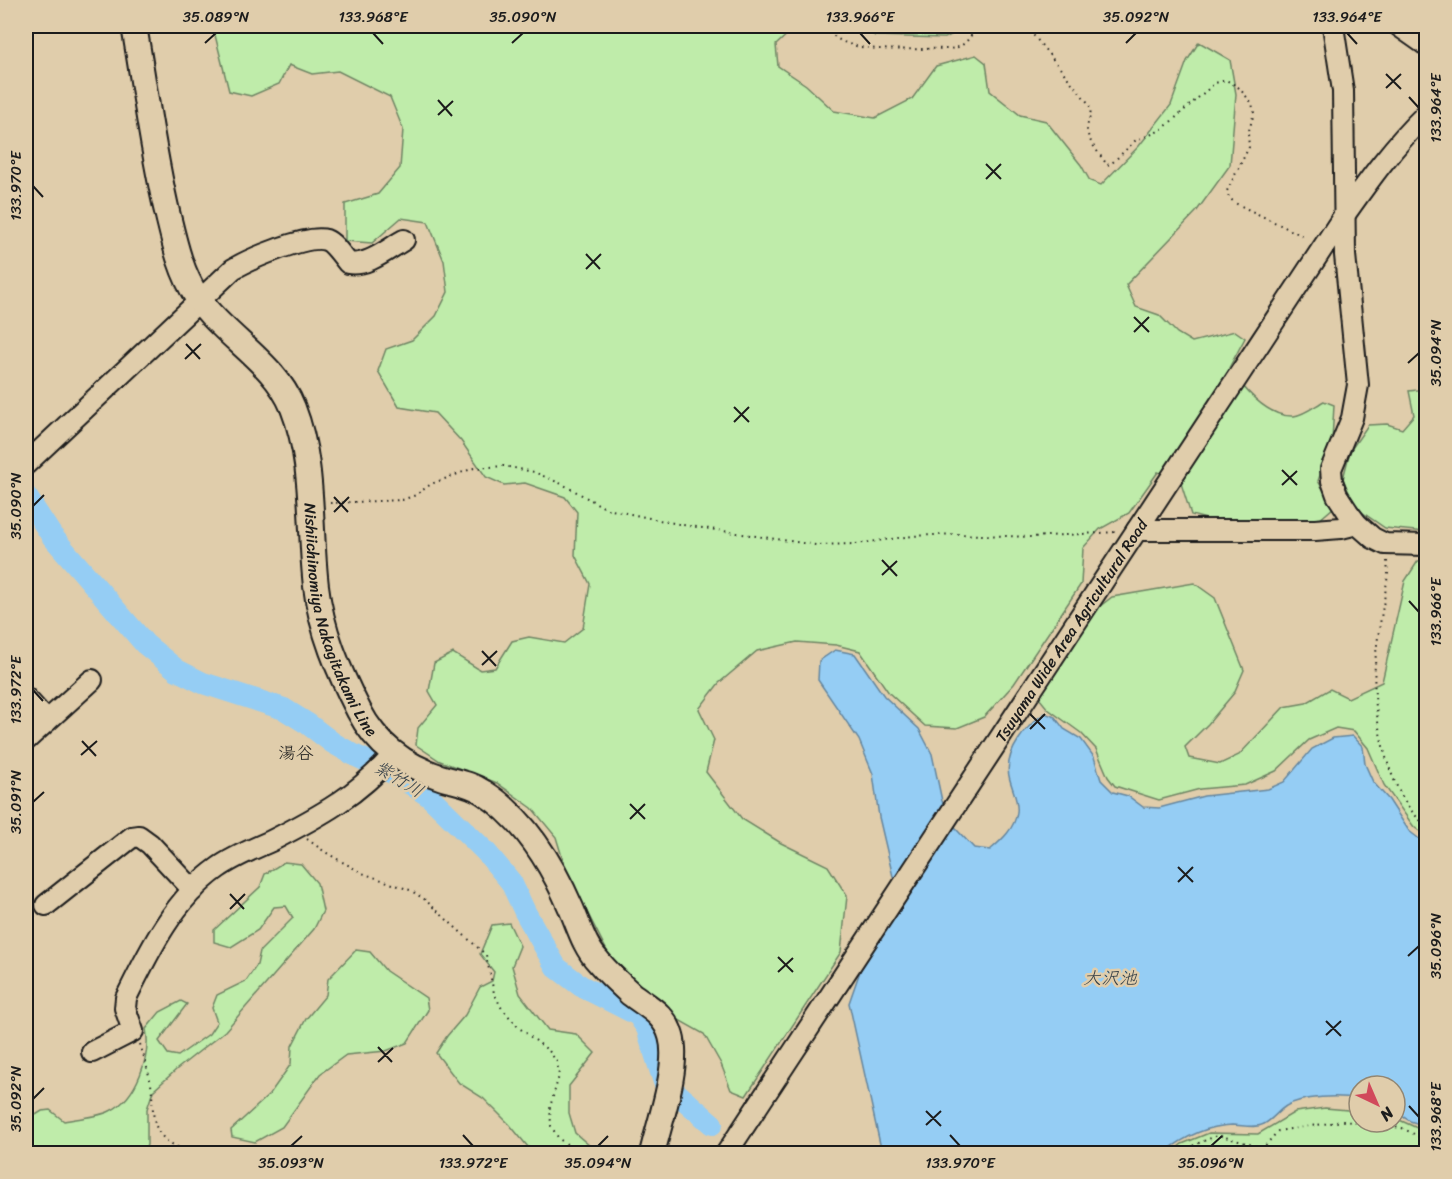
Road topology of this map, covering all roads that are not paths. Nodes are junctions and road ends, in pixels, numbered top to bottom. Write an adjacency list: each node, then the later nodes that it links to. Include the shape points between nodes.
1 (134, 26): 12 (main road, Nishiichinomiya Nakagitakami Line, via 160,185 176,252)
2 (1334, 26): 6 (street, via 1343,91)
3 (1399, 26): 4 (street)
4 (1426, 45)
5 (1426, 114): 7 (street, Tsuyama Wide Area Agricultural Road)
6 (1345, 171): 7 (street, via 1353,183); 8 (street)
7 (1367, 182): 8 (street, Tsuyama Wide Area Agricultural Road)
8 (1344, 217): 10 (street, Tsuyama Wide Area Agricultural Road); 11 (street)
9 (404, 240): 12 (street, via 364,263 353,264 328,240 316,239 251,259)
10 (1320, 252): 11 (street, via 1333,249); 15 (street, Tsuyama Wide Area Agricultural Road)
11 (1345, 255): 14 (street, via 1358,385 1352,418 1331,470 1337,495)
12 (199, 300): 13 (street); 21 (main road, Nishiichinomiya Nakagitakami Line, via 278,382 292,405 302,438 311,504 319,607 335,661 366,725 379,741)
13 (26, 464)
14 (1357, 524): 15 (street, via 1315,530); 16 (street, via 1386,544)
15 (1137, 530): 26 (street, Tsuyama Wide Area Agricultural Road)
16 (1426, 545)
17 (92, 680): 19 (street)
18 (26, 698): 19 (street)
19 (47, 721): 20 (street)
20 (26, 740)
21 (384, 765): 22 (street, via 339,804 220,866); 25 (main road, Nishiichinomiya Nakagitakami Line, via 432,774 483,791 519,824 544,859 598,961 666,1024 674,1048)
22 (193, 890): 23 (street, via 139,836 132,837); 24 (street, via 164,926 126,998 125,1008 133,1031)
23 (46, 905)
24 (92, 1052)
25 (652, 1154)
26 (726, 1154)

